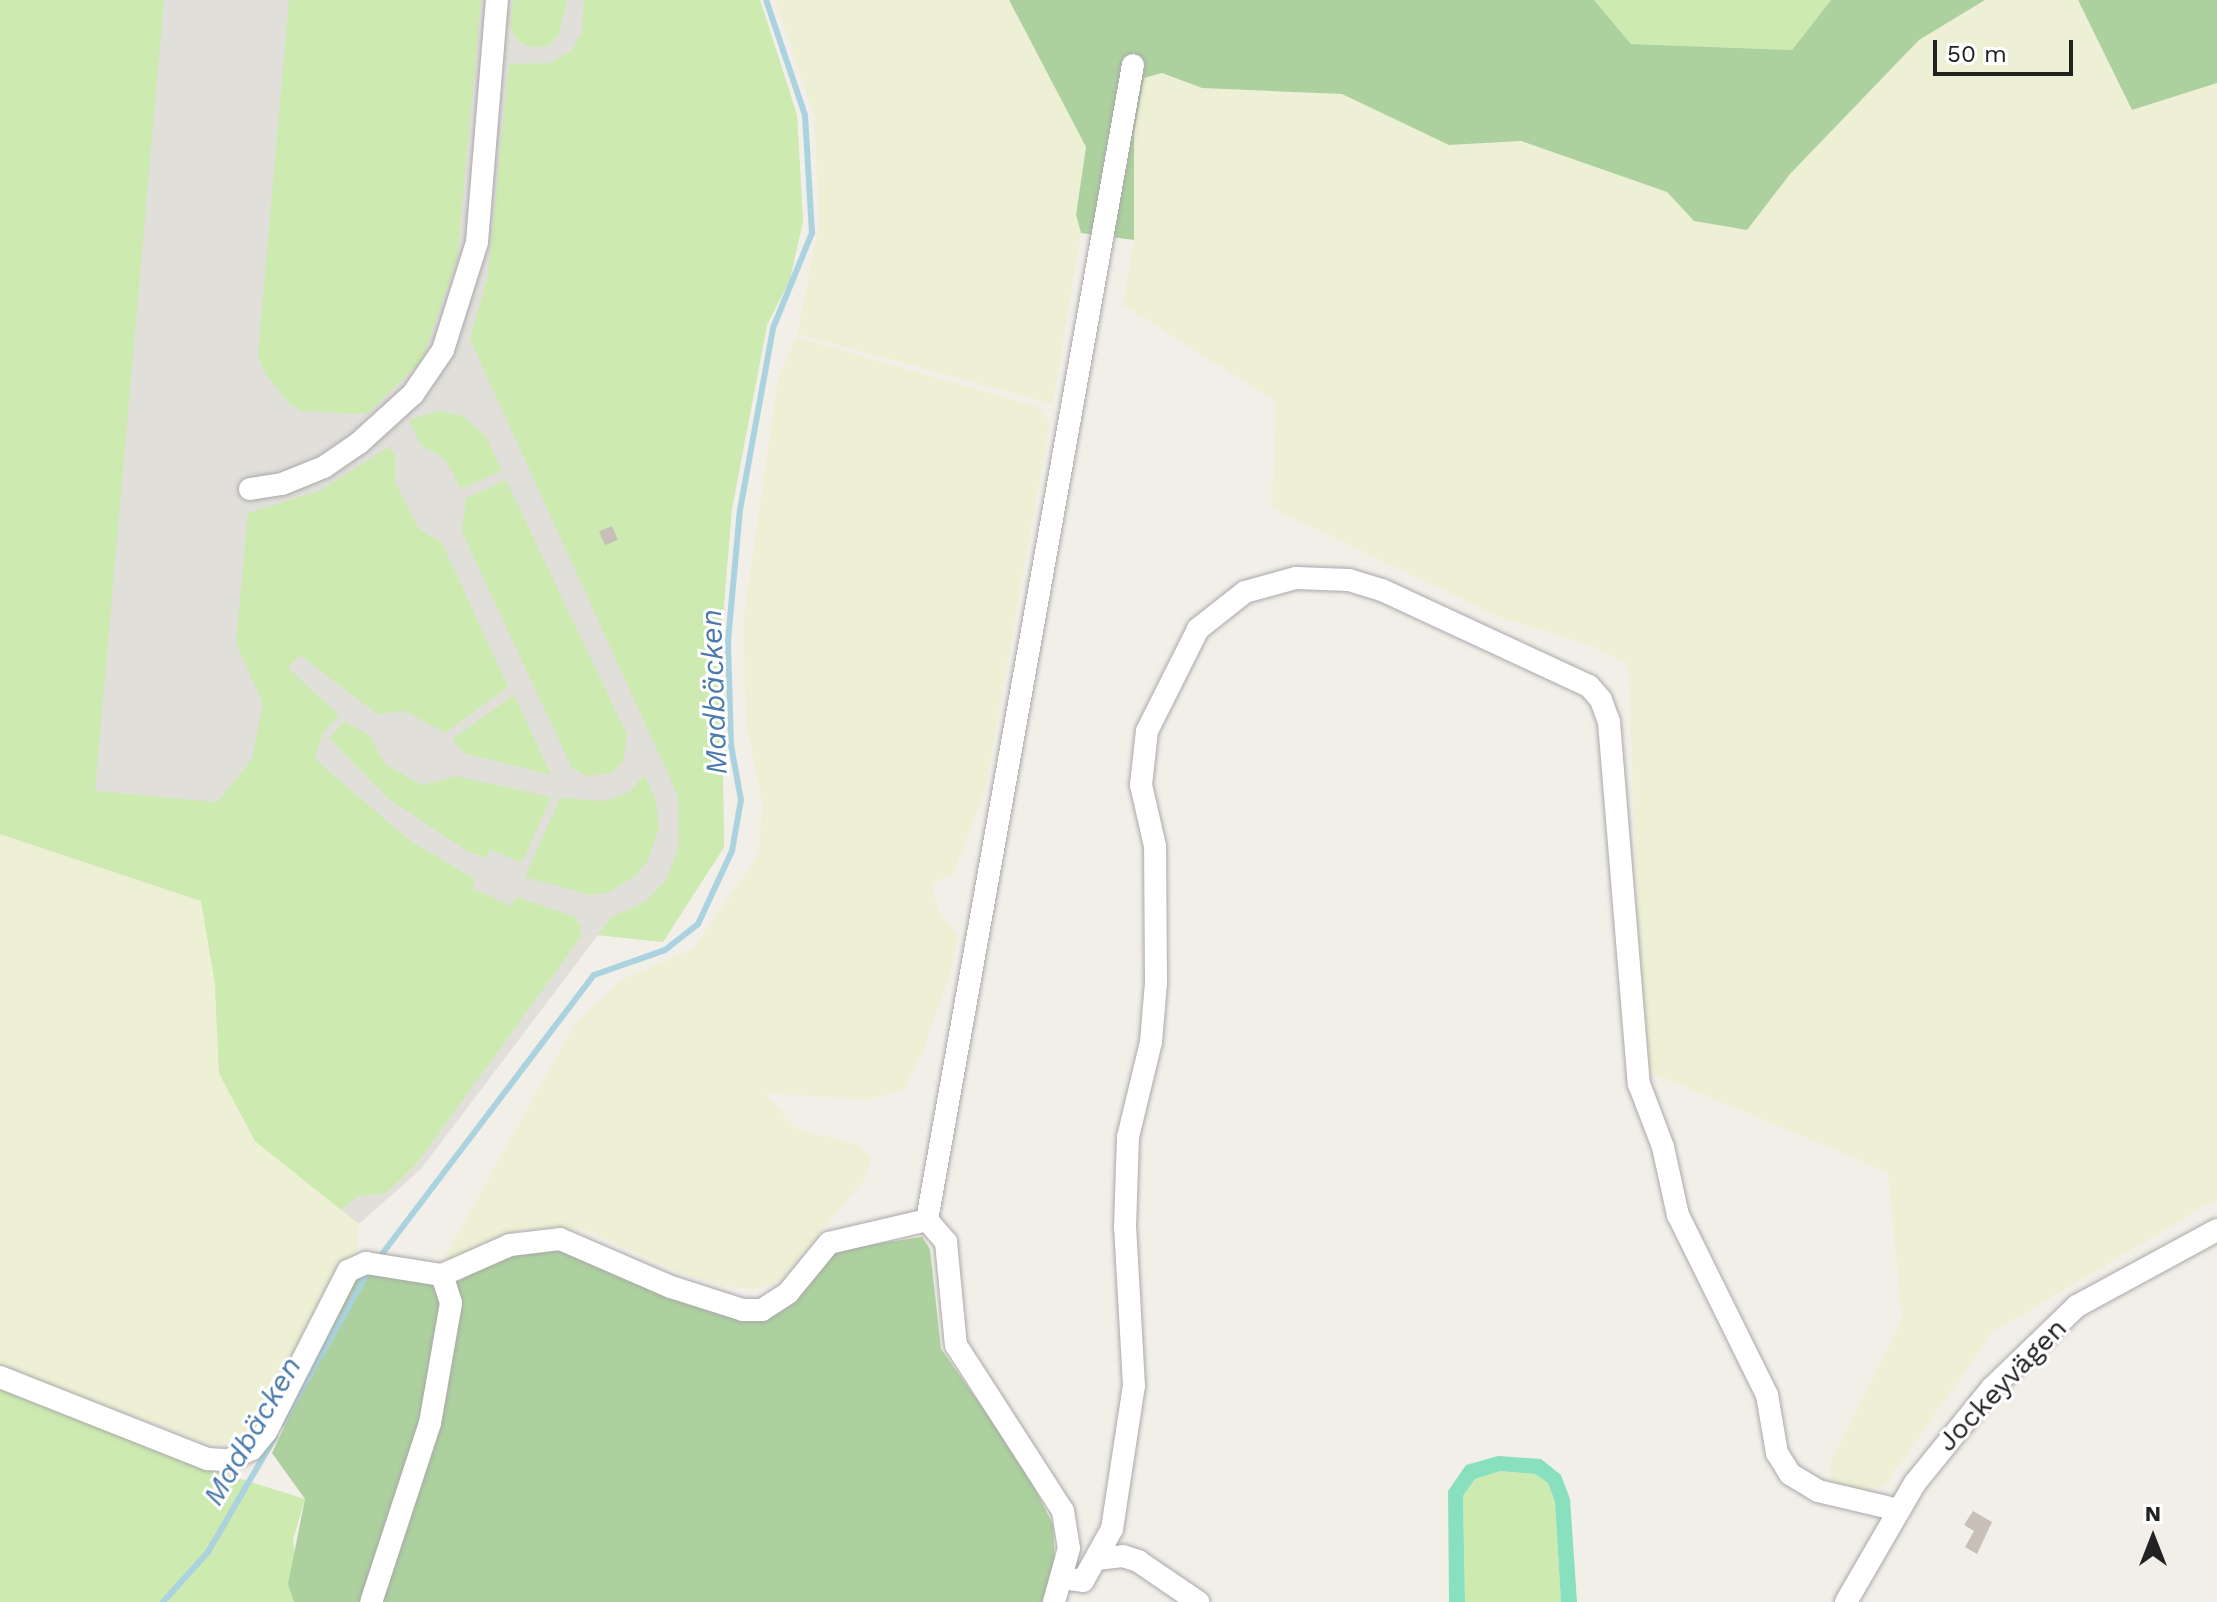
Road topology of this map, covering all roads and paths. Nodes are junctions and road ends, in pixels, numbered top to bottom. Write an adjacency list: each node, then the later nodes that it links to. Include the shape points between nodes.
1 (497, 0): 3 (street, via 477,242 443,350 413,394 347,451 282,484)
2 (1133, 65): 4 (street)
3 (250, 489)
4 (927, 1220): 6 (street, via 829,1243 788,1293 762,1310 743,1310 671,1287 560,1239 510,1245); 10 (street, via 946,1242 956,1345 1063,1511 1069,1548)
5 (2217, 1230): 8 (street, Jockeyvägen, via 2077,1306 1945,1440)
6 (442, 1275): 7 (street, via 366,1263 348,1271 266,1432 252,1449 229,1460 207,1459); 11 (street, via 451,1303 433,1410)
7 (0, 1377)
8 (1899, 1510): 9 (street, via 1818,1491 1790,1474 1777,1453 1767,1395 1678,1215 1663,1147 1642,1094 1609,722 1589,686 1349,580 1271,582 1219,609 1198,629 1156,706 1141,760 1157,879 1155,1016 1128,1137 1125,1227 1134,1386 1112,1529); 14 (street, Jockeyvägen)
9 (1096, 1559): 10 (street, via 1083,1581); 13 (street, via 1123,1556 1138,1561)
10 (1062, 1578): 12 (street)
11 (371, 1602)
12 (1054, 1602)
13 (1198, 1602)
14 (1846, 1602)

